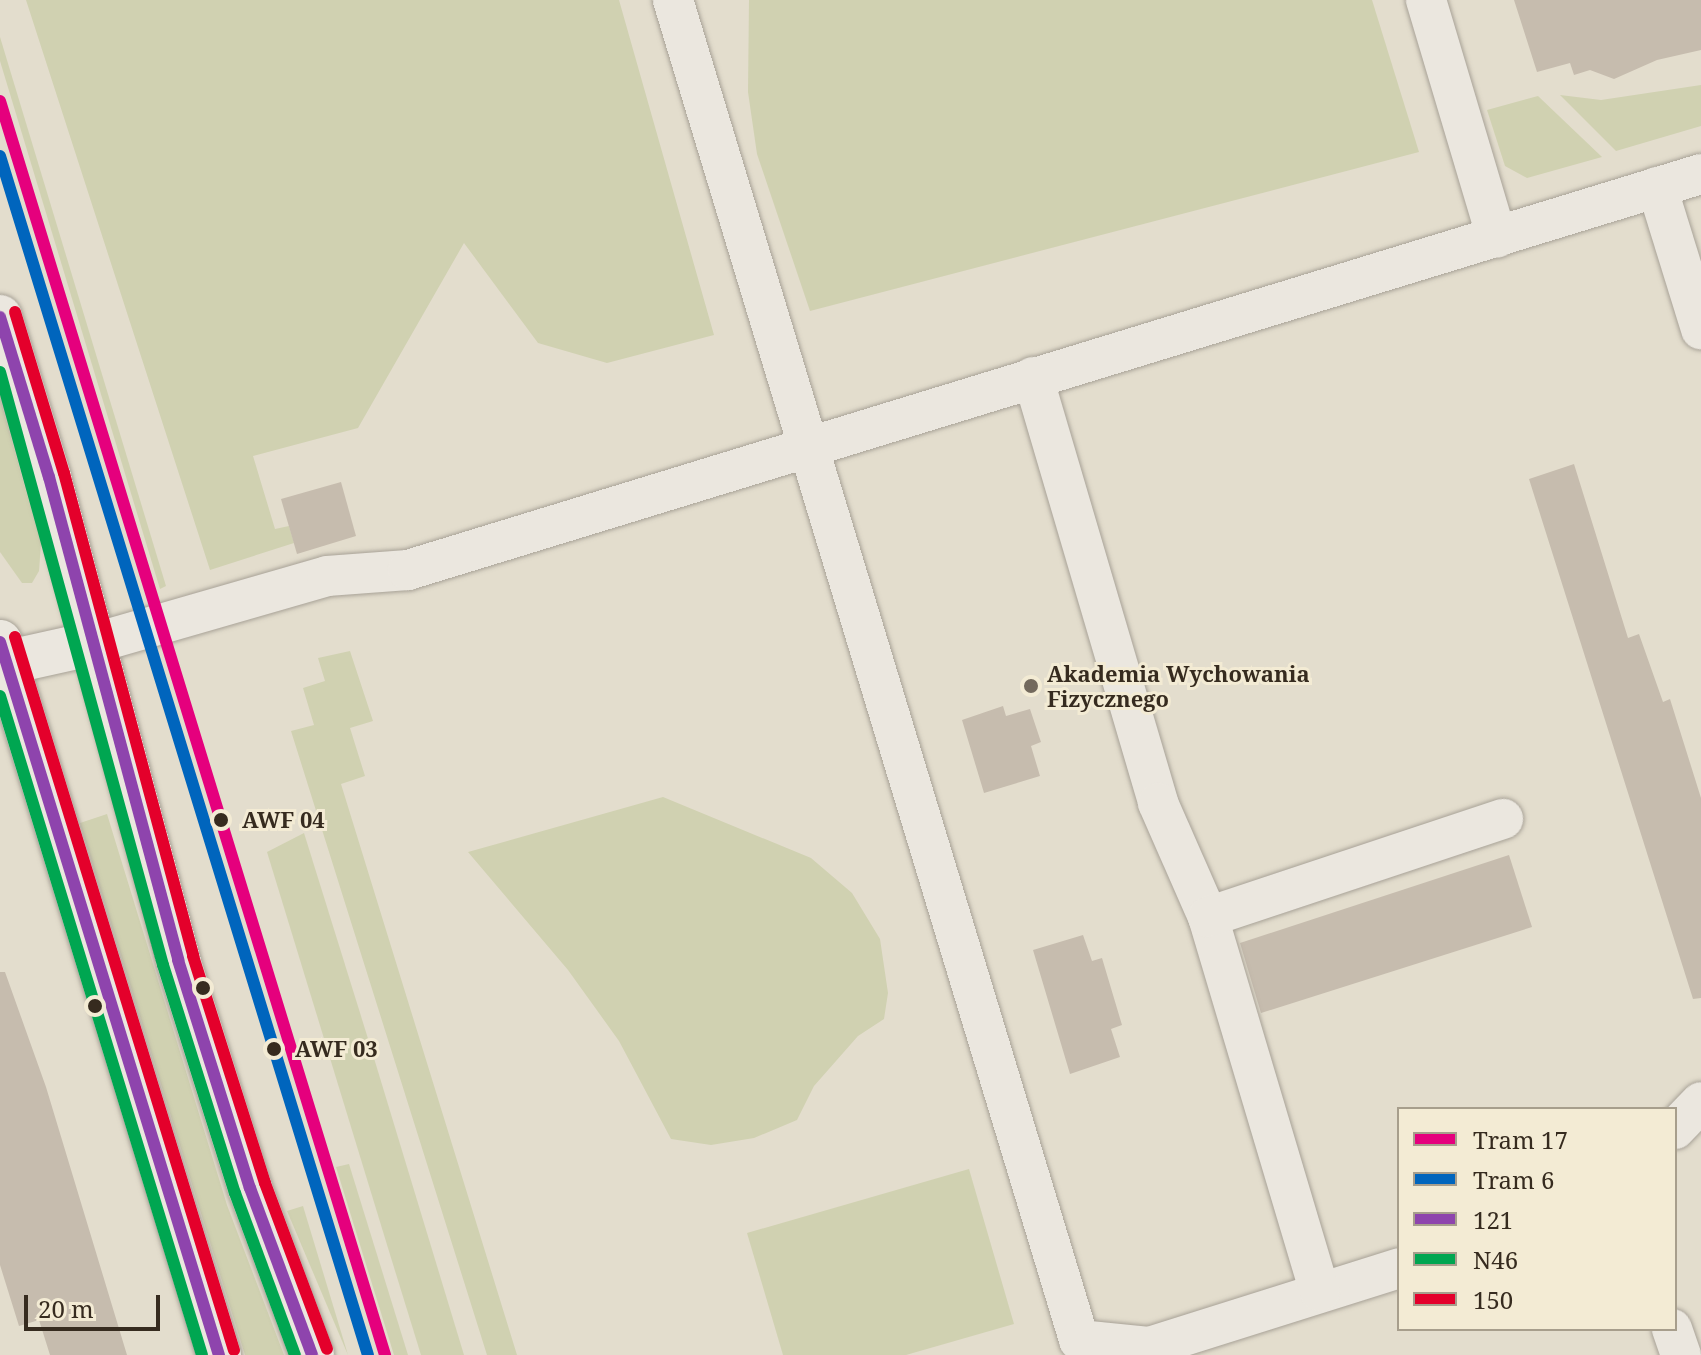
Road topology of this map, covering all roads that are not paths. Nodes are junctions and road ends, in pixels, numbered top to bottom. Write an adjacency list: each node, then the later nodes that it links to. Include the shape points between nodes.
1 (673, 0): 9 (street)
2 (1426, 0): 5 (street)
3 (1701, 174): 4 (street)
4 (1657, 187): 5 (street); 7 (street)
5 (1497, 238): 8 (street)
6 (0, 317): 10 (main road)
7 (1701, 329)
8 (1033, 377): 9 (street); 13 (street, via 1079,519 1158,803)
9 (813, 463): 10 (street, via 408,570 327,576); 17 (street, via 1079,1340 1149,1347)
10 (95, 643): 11 (main road); 20 (main road, via 178,960 250,1188)
11 (2, 656): 19 (main road)
12 (1503, 819): 13 (street)
13 (1208, 917): 17 (street)
14 (1701, 1102): 15 (street)
15 (1677, 1127)
16 (1397, 1269): 17 (street)
17 (1320, 1292)
18 (1673, 1331): 21 (street)
19 (219, 1355)
20 (312, 1355)
21 (1681, 1355)

